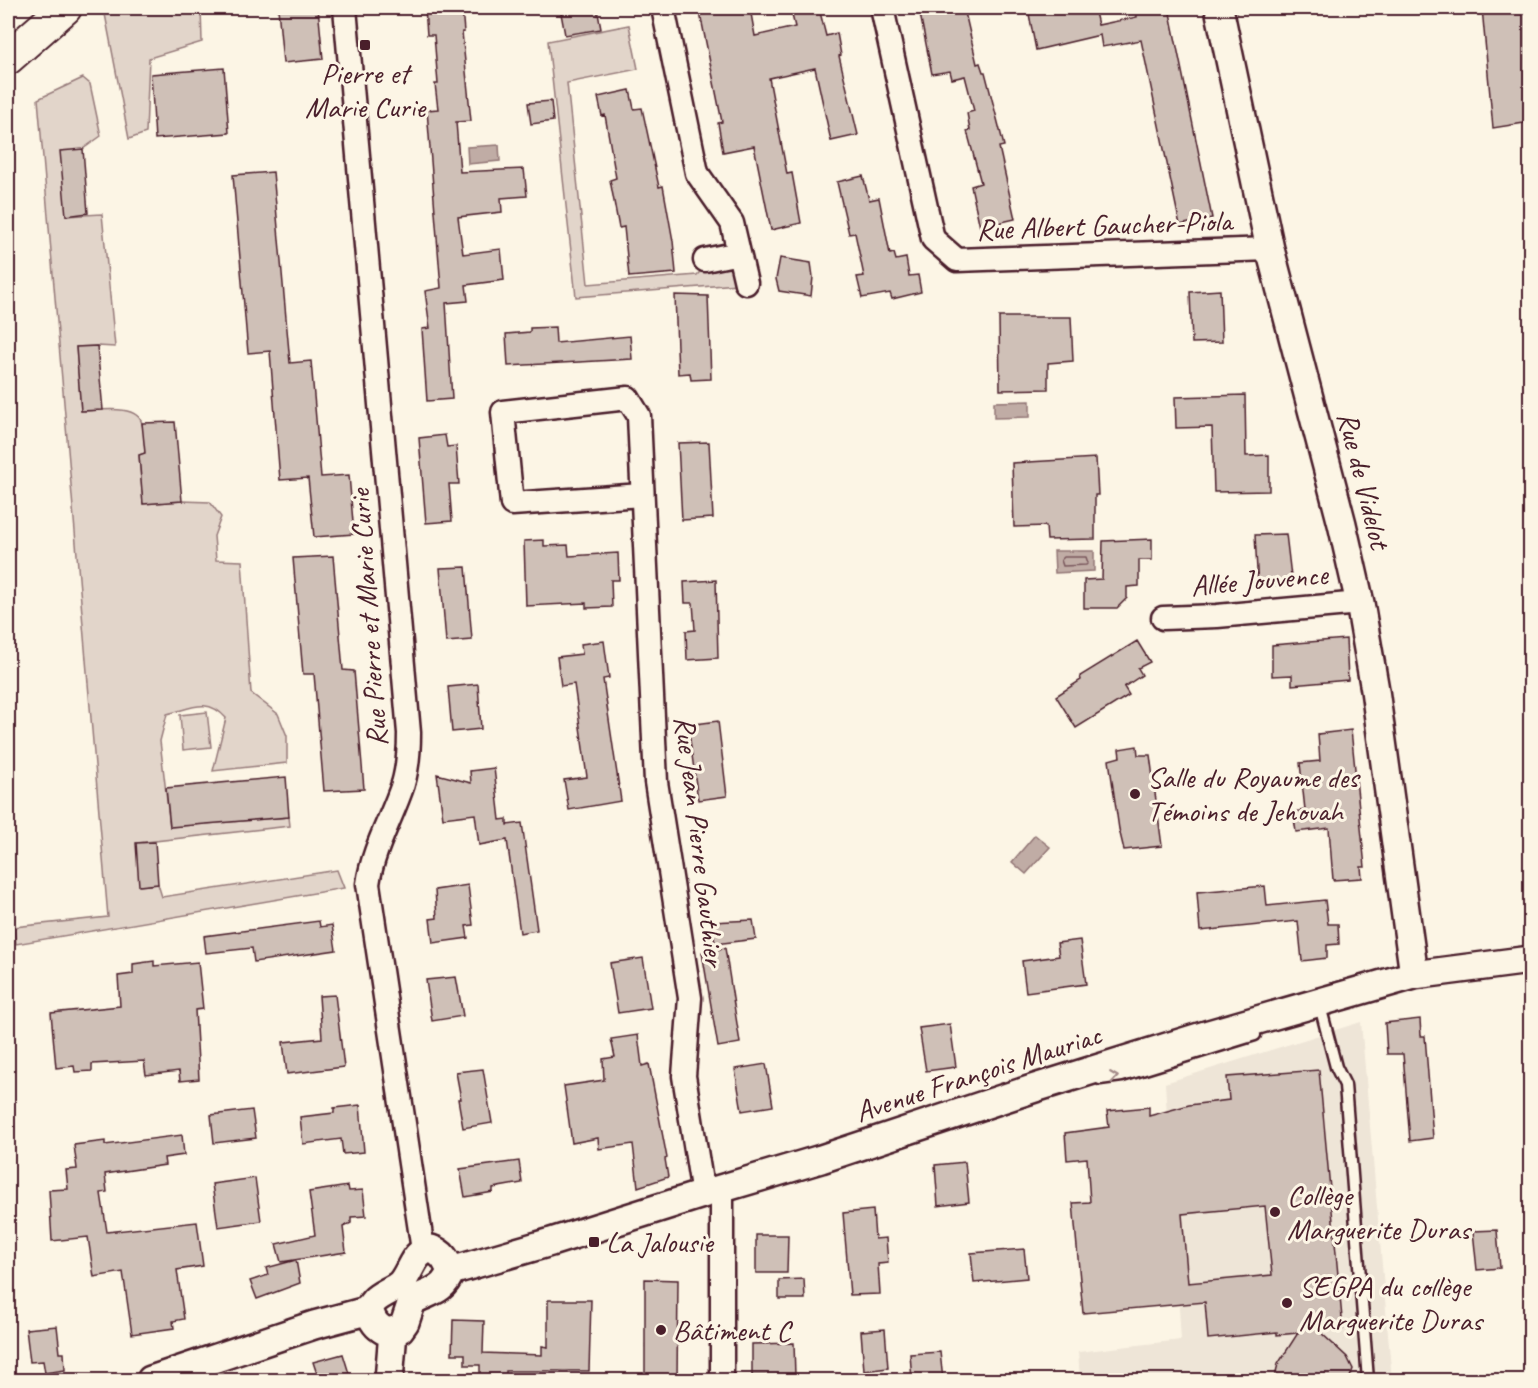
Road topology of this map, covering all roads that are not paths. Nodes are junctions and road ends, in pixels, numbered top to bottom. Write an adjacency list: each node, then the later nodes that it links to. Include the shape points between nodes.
1 (65, 8): 6 (main road)
2 (345, 8): 20 (street, Rue Pierre et Marie Curie, via 409,733 403,784 371,863 368,884)
3 (663, 8): 8 (street, via 697,173 732,223)
4 (882, 8): 7 (street, Rue Albert Gaucher-Piola, via 933,240 957,260)
5 (1219, 8): 7 (street, Rue de Videlot)
6 (8, 58)
7 (1270, 249): 12 (street, Rue de Videlot)
8 (739, 253): 9 (street); 10 (street)
9 (705, 260)
10 (746, 283)
11 (642, 495): 11 (street, Rue Jean Pierre Gauthier, via 639,416 628,398 502,412 512,504); 19 (street, Rue Jean Pierre Gauthier, via 656,782 690,998 684,1076)
12 (1360, 603): 13 (street, Allée Jouvence); 15 (street, Rue de Videlot)
13 (1163, 618)
14 (1530, 960): 15 (street, Avenue François Mauriac)
15 (1414, 975): 16 (street, Avenue François Mauriac)
16 (1317, 1011): 18 (street, Avenue François Mauriac, via 1209,1034); 27 (lane, via 1345,1085)
17 (1266, 1031): 18 (lane, one-way to 17, via 1122,1076)
18 (1035, 1088): 19 (street, Avenue François Mauriac)
19 (713, 1191): 21 (street, Avenue François Mauriac); 26 (street, Rue Jean Pierre Gauthier)
20 (423, 1250): 21 (street, via 438,1252); 22 (street, via 403,1281 377,1297)
21 (451, 1271): 23 (street, via 441,1288 412,1301 405,1322)
22 (370, 1310): 23 (street, via 379,1328); 24 (street)
23 (393, 1332): 25 (street)
24 (151, 1380)
25 (388, 1380)
26 (722, 1380)
27 (1368, 1380)

